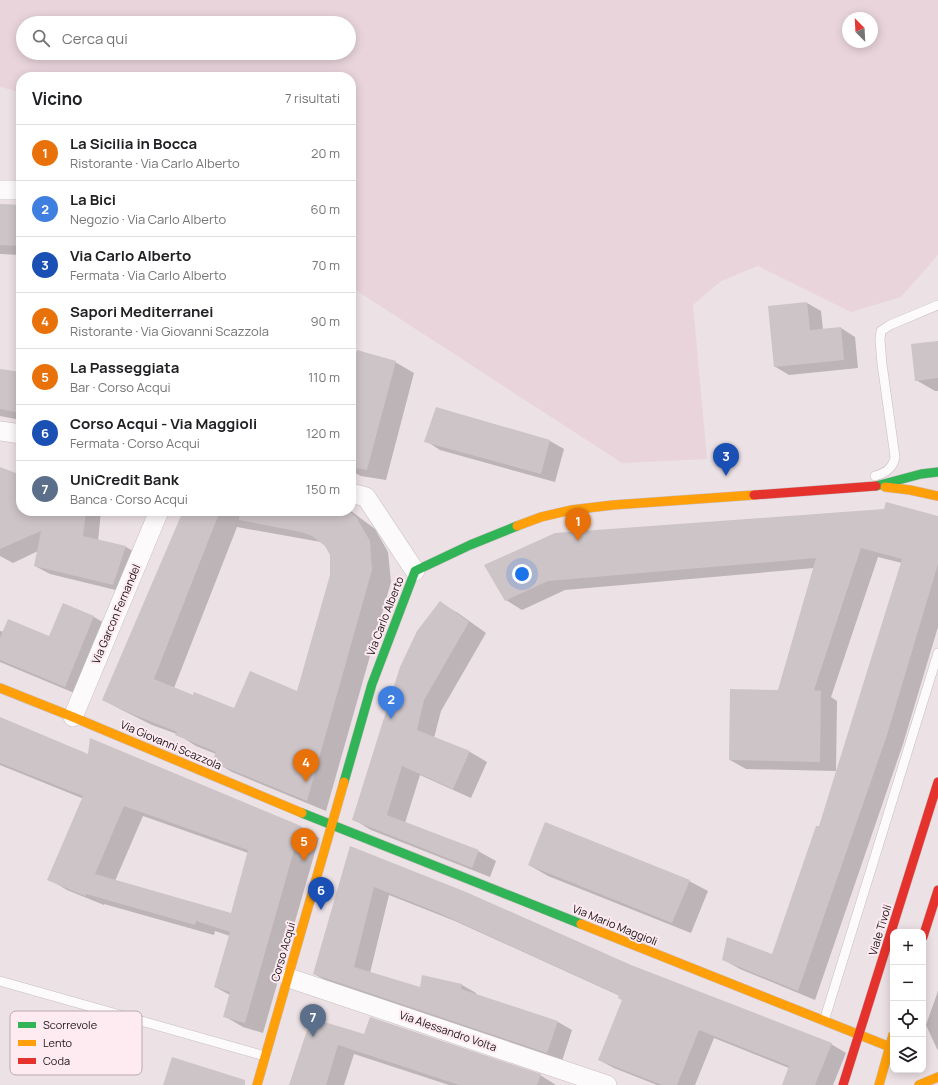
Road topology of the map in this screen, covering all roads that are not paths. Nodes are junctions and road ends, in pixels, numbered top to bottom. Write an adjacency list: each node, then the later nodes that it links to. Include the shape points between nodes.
1 (0, 190): 2 (street)
2 (16, 190)
3 (938, 304): 8 (lane, via 881,331 882,364 895,457 892,466 879,475)
4 (0, 431): 5 (street)
5 (16, 433)
6 (938, 472): 7 (street)
7 (876, 486): 8 (street, Via Carlo Alberto); 10 (street)
8 (834, 488): 12 (street, Via Carlo Alberto, via 589,507 556,513 509,528)
9 (356, 494): 12 (street, via 366,497)
10 (938, 496)
11 (157, 516): 15 (street, Via Garcon Fernandel)
12 (415, 571): 17 (street, Via Carlo Alberto, via 372,684)
13 (938, 653): 24 (lane)
14 (0, 688): 15 (street, Via Giovanni Scazzola)
15 (73, 717): 17 (street, Via Giovanni Scazzola)
16 (938, 782): 25 (street, Viale Tivoli)
17 (331, 825): 20 (street, Corso Acqui); 24 (street, Via Mario Maggioli)
18 (938, 890): 19 (street)
19 (926, 929)
20 (288, 978): 27 (street, Corso Acqui); 30 (street, Via Alessandro Volta)
21 (0, 981): 22 (lane)
22 (106, 1011)
23 (142, 1021): 27 (lane)
24 (824, 1021): 25 (street, Via Mario Maggioli)
25 (859, 1035): 26 (street, Via Mario Maggioli); 31 (street, Viale Tivoli)
26 (890, 1047): 32 (street)
27 (265, 1056): 29 (street, Corso Acqui)
28 (938, 1077): 33 (street)
29 (257, 1085)
30 (607, 1085)
31 (843, 1085)
32 (879, 1085)
33 (919, 1085)

